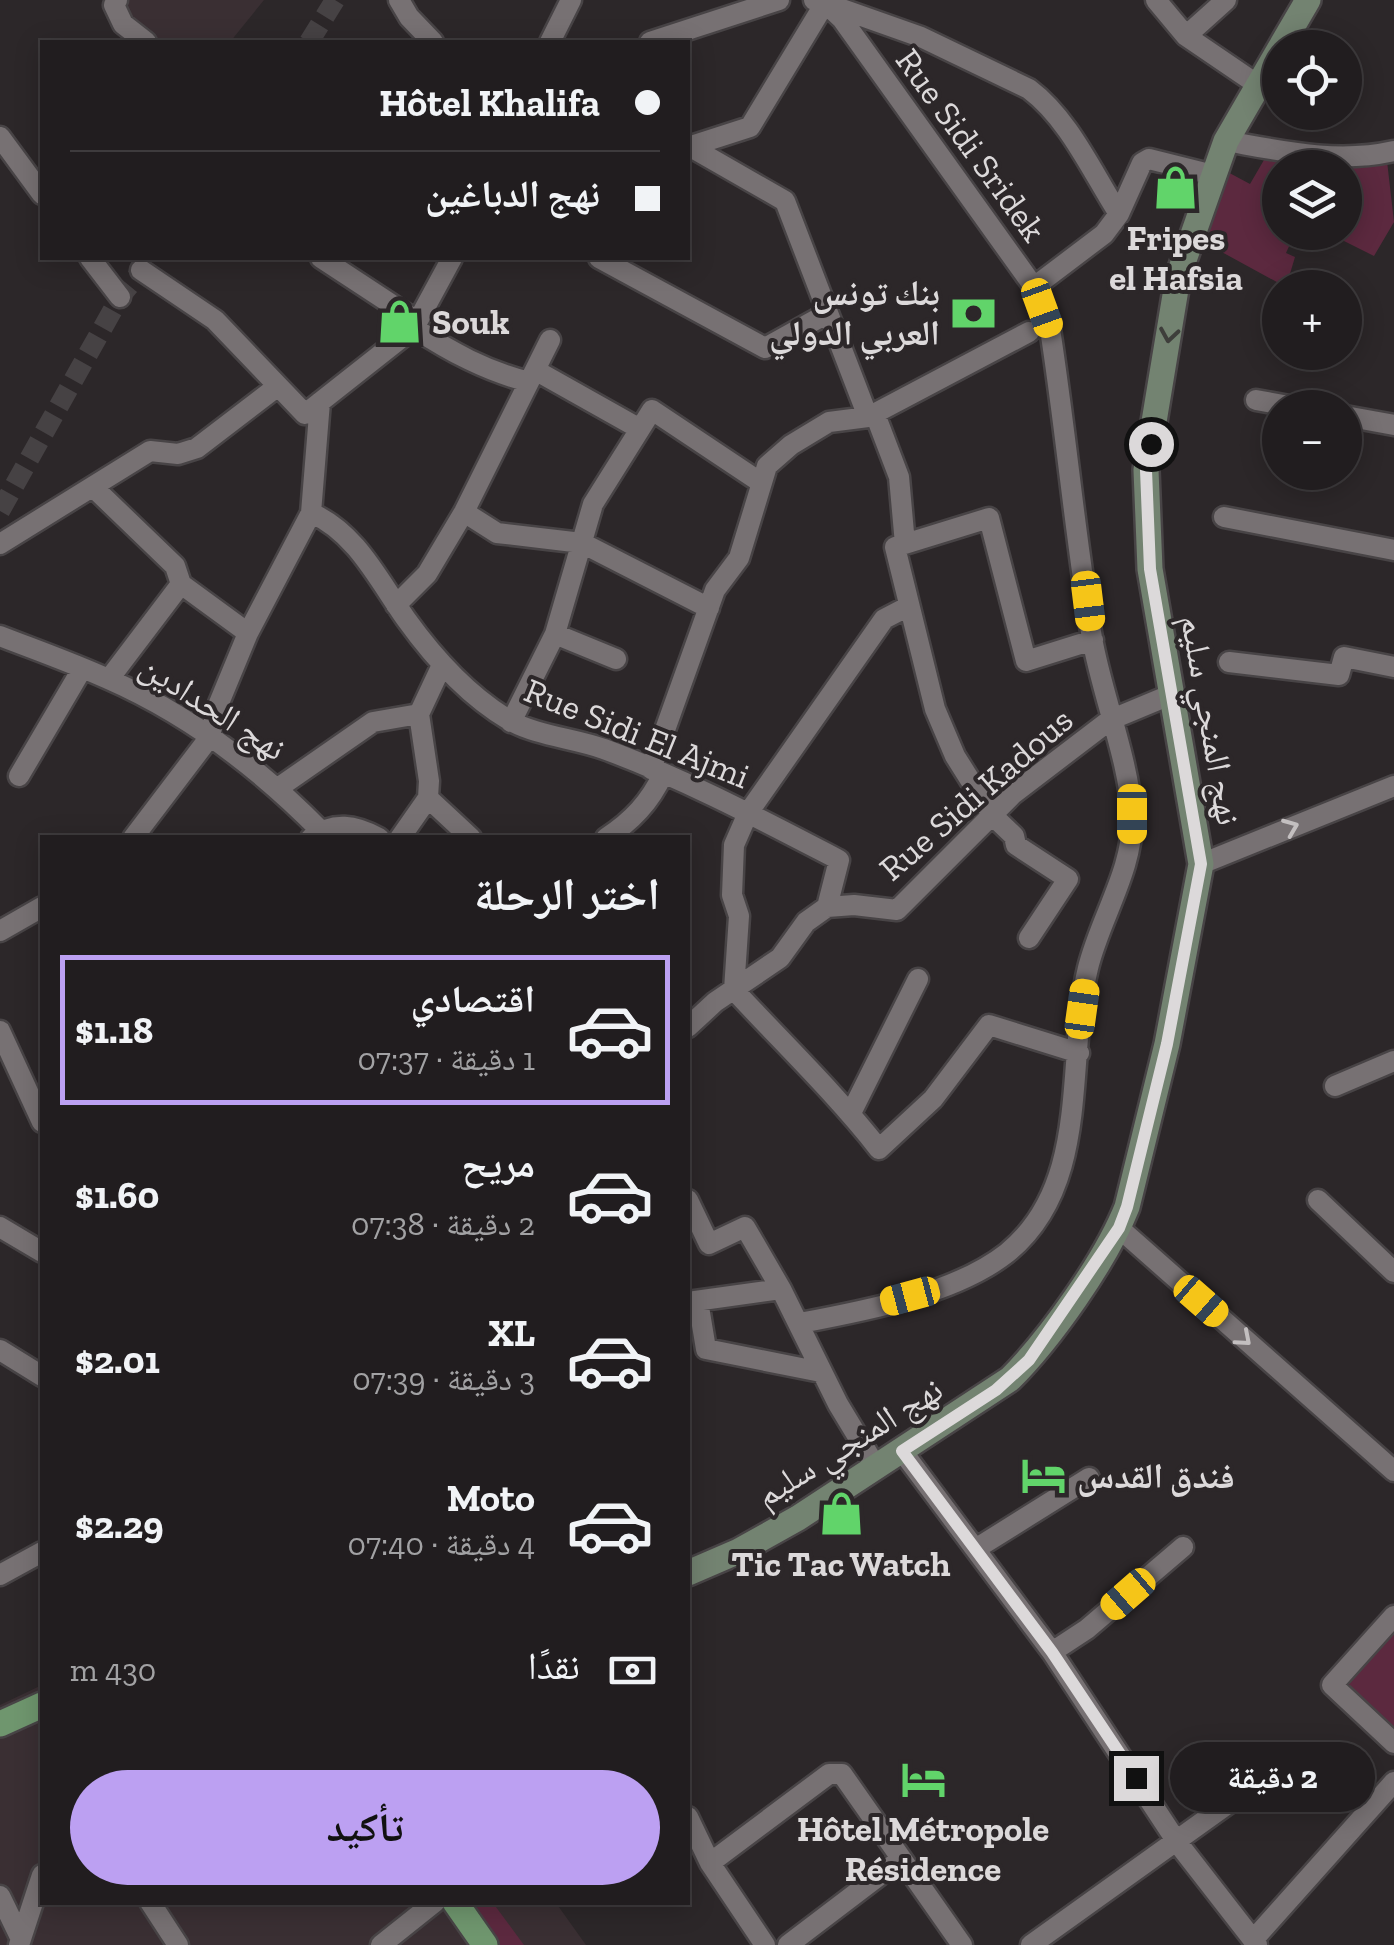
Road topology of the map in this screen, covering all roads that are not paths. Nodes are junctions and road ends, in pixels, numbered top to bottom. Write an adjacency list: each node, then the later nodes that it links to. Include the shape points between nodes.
1 (399, 0): 12 (street)
2 (571, 0): 13 (street)
3 (779, 0): 14 (street)
4 (1156, 0): 10 (street)
5 (1226, 0): 10 (street)
6 (1308, 0): 9 (main road, نهج المنجي سليم)
7 (111, 2): 11 (street, via 123,24)
8 (820, 2): 19 (street, via 750,126); 24 (street, via 921,37 1028,89 1058,118); 30 (street, Rue Sidi Sridek, via 842,20)
9 (1290, 30)
10 (1186, 36): 16 (street)
11 (143, 40)
12 (427, 40)
13 (551, 40)
14 (656, 40)
15 (1262, 79): 16 (main road, نهج المنجي سليم)
16 (1258, 86): 18 (main road, نهج المنجي سليم)
17 (0, 137): 23 (street)
18 (1226, 142): 21 (street, via 1311,156); 22 (main road, نهج المنجي سليم)
19 (690, 146)
20 (690, 148): 32 (street, via 784,201)
21 (1394, 151)
22 (1214, 174): 24 (street, via 1149,159); 68 (main road, نهج المنجي سليم, one-way to 68, via 1178,277 1146,470 1150,569)
23 (40, 191)
24 (1119, 214): 30 (street, via 1090,248)
25 (92, 260): 31 (street)
26 (324, 260): 33 (street)
27 (451, 260): 33 (street)
28 (603, 260): 32 (street, via 765,348)
29 (141, 270): 37 (street, via 214,320)
30 (1034, 287): 61 (street, Rue Sidi Sridek, via 1050,330)
31 (120, 296)
32 (828, 313): 41 (street)
33 (416, 324): 36 (street, via 496,374); 40 (street)
34 (1029, 332): 41 (street)
35 (550, 340): 36 (street)
36 (532, 376): 44 (street); 47 (street)
37 (278, 386): 40 (street, via 306,414); 46 (street, via 197,448 150,451)
38 (1256, 400): 39 (street)
39 (1262, 401)
40 (320, 402): 48 (street)
41 (871, 415): 45 (street, via 829,422 766,466); 52 (street, via 899,477)
42 (1362, 419): 43 (street)
43 (1394, 425)
44 (640, 430): 45 (street, via 652,410); 50 (street, via 592,504)
45 (760, 482): 57 (street, via 739,558)
46 (93, 487): 51 (street); 54 (street, via 175,566)
47 (464, 512): 50 (street, via 497,533); 55 (street, via 427,574)
48 (311, 513): 55 (street, Rue Sidi El Ajmi, via 331,522 363,557); 58 (street)
49 (1224, 517): 53 (street)
50 (582, 543): 57 (street); 59 (street)
51 (0, 544)
52 (905, 544): 56 (street, via 895,548); 61 (street, via 990,518 1026,660)
53 (1394, 550)
54 (181, 584): 58 (street); 67 (street)
55 (396, 606): 64 (street, Rue Sidi El Ajmi)
56 (907, 607): 78 (street, via 884,619); 79 (street, via 934,710)
57 (709, 608): 73 (street)
58 (248, 633): 72 (street)
59 (555, 634): 62 (street); 71 (street)
60 (0, 636): 66 (street, نهج الحدادين)
61 (1092, 640): 70 (street, Rue Sidi Sridek)
62 (616, 659)
63 (1229, 662): 65 (street, via 1338,675 1344,658)
64 (442, 665): 69 (street); 71 (street, Rue Sidi El Ajmi)
65 (1394, 667)
66 (82, 668): 67 (street, نهج الحدادين); 74 (street)
67 (110, 679): 72 (street, نهج الحدادين)
68 (1170, 695): 70 (street, Rue Sidi Kadous); 86 (main road, نهج المنجي سليم)
69 (419, 714): 76 (street, via 372,722); 77 (street)
70 (1110, 720): 79 (street, Rue Sidi Kadous); 95 (street, Rue Sidi Sridek, via 1132,836 1088,970)
71 (511, 722): 73 (street, Rue Sidi El Ajmi)
72 (209, 738): 76 (street, نهج الحدادين); 81 (street)
73 (657, 771): 78 (street, Rue Sidi El Ajmi); 85 (street, via 653,796)
74 (19, 776)
75 (1394, 786): 86 (street, one-way to 75)
76 (278, 788): 80 (street, نهج الحدادين)
77 (428, 798): 83 (street); 84 (street)
78 (748, 813): 88 (street, Rue Sidi El Ajmi, via 839,860); 92 (street, via 734,845)
79 (992, 816): 88 (street, Rue Sidi Kadous, via 896,910); 90 (street, via 1016,846 1068,879)
80 (316, 834): 82 (street, via 344,825)
81 (135, 835)
82 (370, 835)
83 (402, 835)
84 (468, 835)
85 (610, 835)
86 (1201, 864): 103 (main road, نهج المنجي سليم, via 1167,1044)
87 (40, 908): 89 (street)
88 (827, 908): 92 (street, via 806,922 780,958)
89 (0, 932)
90 (1029, 938)
91 (918, 979): 98 (street)
92 (734, 990): 93 (street); 98 (street)
93 (690, 1025)
94 (0, 1031): 99 (street)
95 (1079, 1053): 98 (street, via 989,1024 933,1099 879,1149); 108 (street, Rue Sidi Sridek, via 1070,1124 1050,1196 1008,1252 964,1279)
96 (1394, 1061): 97 (street)
97 (1336, 1086)
98 (850, 1113)
99 (40, 1118)
100 (1318, 1200): 105 (street)
101 (690, 1204): 106 (street, via 709,1244 746,1227)
102 (0, 1228): 104 (street)
103 (1119, 1228): 112 (main road, نهج المنجي سليم, via 1029,1360 996,1390); 114 (street, one-way to 114)
104 (40, 1251)
105 (1394, 1272)
106 (782, 1289): 107 (street); 108 (street)
107 (693, 1301): 111 (street, via 706,1349)
108 (800, 1323): 111 (street)
109 (0, 1350): 110 (street)
110 (36, 1371)
111 (821, 1372): 113 (street)
112 (902, 1451): 113 (main road, نهج المنجي سليم); 117 (street)
113 (876, 1467): 119 (main road, نهج المنجي سليم, via 798,1518)
114 (1394, 1471)
115 (1089, 1478): 117 (street)
116 (1183, 1547): 122 (street)
117 (976, 1548): 122 (street)
118 (40, 1553): 120 (street)
119 (690, 1573)
120 (0, 1575)
121 (1394, 1616): 125 (street, via 1332,1686)
122 (1052, 1652): 129 (street)
123 (40, 1705): 124 (main road)
124 (0, 1724)
125 (1394, 1743)
126 (1394, 1782): 138 (street)
127 (1236, 1798): 129 (street)
128 (690, 1820): 131 (street)
129 (1177, 1842): 138 (street); 145 (street)
130 (901, 1860): 131 (street, via 837,1772); 143 (street); 144 (street)
131 (710, 1863): 142 (street)
132 (40, 1880): 137 (street)
133 (0, 1896): 137 (street)
134 (431, 1905): 140 (street)
135 (457, 1905): 141 (main road)
136 (160, 1906): 139 (street)
137 (20, 1942)
138 (1256, 1942)
139 (178, 1945)
140 (381, 1945)
141 (485, 1945)
142 (765, 1945)
143 (788, 1945)
144 (962, 1945)
145 (1031, 1945)

